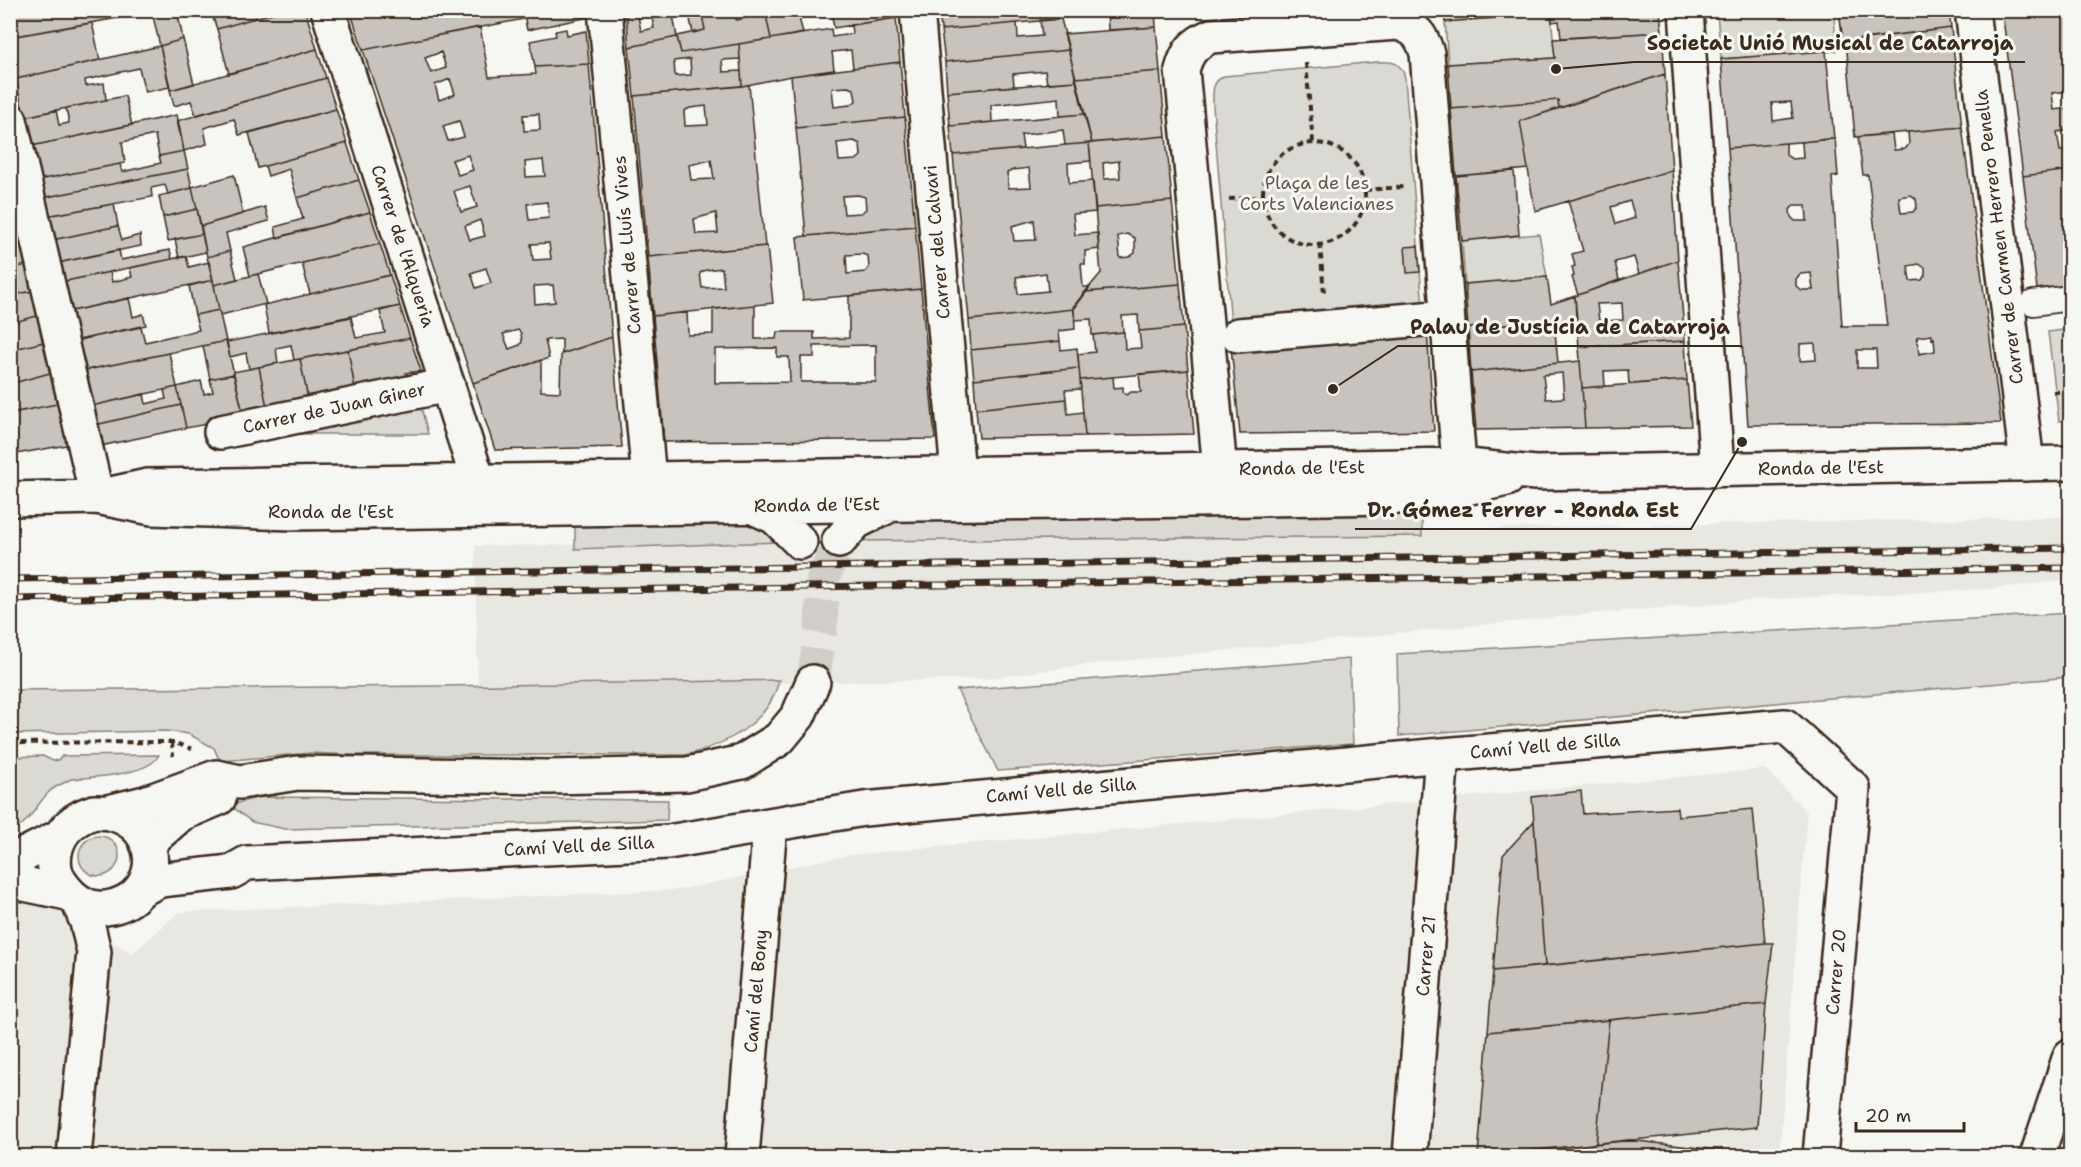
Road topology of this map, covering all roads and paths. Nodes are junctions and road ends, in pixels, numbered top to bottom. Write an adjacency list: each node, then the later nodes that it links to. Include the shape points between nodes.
1 (328, 10): 19 (street, Carrer de l'Alqueria)
2 (605, 10): 30 (street, Carrer de Lluís Vives)
3 (917, 10): 29 (street, Carrer del Calvari)
4 (1686, 10): 27 (street)
5 (1972, 10): 23 (street, Carrer de Carmen Herrero Penella)
6 (1306, 59): 8 (path)
7 (10, 120): 32 (street)
8 (1313, 143): 10 (path, via 1339,149 1353,160 1362,174); 11 (path, via 1288,149 1276,160 1267,174)
9 (1413, 186): 10 (path)
10 (1365, 190): 13 (path, via 1356,223 1345,235)
11 (1264, 197): 12 (path); 13 (path, via 1272,222 1283,234 1298,242)
12 (1221, 200)
13 (1320, 244): 17 (path)
14 (2070, 298): 15 (street)
15 (2033, 303)
16 (1447, 317): 17 (street); 25 (street); 26 (street, via 1427,53 1421,37 1398,23 1211,36 1198,42 1187,52 1182,70)
17 (1326, 328): 18 (street)
18 (1238, 335)
19 (448, 385): 22 (street, Carrer de Juan Giner); 31 (street, Carrer de l'Alqueria)
20 (2070, 391): 21 (path)
21 (2044, 393)
22 (221, 432)
23 (2026, 464): 24 (street, Ronda de l'Est); 27 (street, Ronda de l'Est)
24 (2070, 464)
25 (1460, 465): 26 (street, Ronda de l'Est); 28 (street, Ronda de l'Est)
26 (1220, 470): 29 (street, Ronda de l'Est)
27 (1717, 470): 28 (street, Ronda de l'Est)
28 (1535, 473): 34 (street, Ronda de l'Est, via 1447,492 1398,497)
29 (958, 474): 30 (street, Ronda de l'Est)
30 (649, 479): 31 (street, Ronda de l'Est)
31 (478, 481): 32 (street, Ronda de l'Est, via 147,486)
32 (97, 497): 33 (street, Ronda de l'Est); 35 (street, Ronda de l'Est, via 152,508 293,513)
33 (10, 499)
34 (891, 505): 35 (street, Ronda de l'Est); 36 (street, via 856,522)
35 (751, 506): 37 (street, via 775,517)
36 (839, 541)
37 (800, 542)
38 (813, 682): 42 (street, via 798,716 779,739 742,762 687,774 548,777 298,773)
39 (10, 743): 41 (path, via 172,742 193,749)
40 (1442, 755): 43 (street, Camí Vell de Silla, via 1785,726); 45 (street, Camí Vell de Silla, via 864,809); 56 (street, Carrer 21)
41 (199, 757)
42 (240, 783): 44 (street, via 216,777); 47 (street, via 220,798 181,814)
43 (1853, 788): 57 (street, Carrer 20)
44 (108, 812): 46 (street, via 81,817); 47 (street, via 133,822)
45 (770, 825): 49 (street, Camí Vell de Silla, via 668,842); 55 (street, Camí del Bony)
46 (61, 836): 48 (street); 52 (street, via 55,865 59,880)
47 (148, 850): 49 (street, Camí Vell de Silla, via 233,856); 51 (street, via 150,866)
48 (10, 862)
49 (247, 863): 51 (street, Camí Vell de Silla, via 231,872 160,880)
50 (10, 881): 52 (street)
51 (140, 890): 52 (street, via 118,906 91,909)
52 (73, 897): 54 (street, via 90,930 94,952)
53 (2070, 1056): 58 (street)
54 (74, 1156)
55 (742, 1156)
56 (1410, 1156)
57 (1820, 1156)
58 (2037, 1156)

